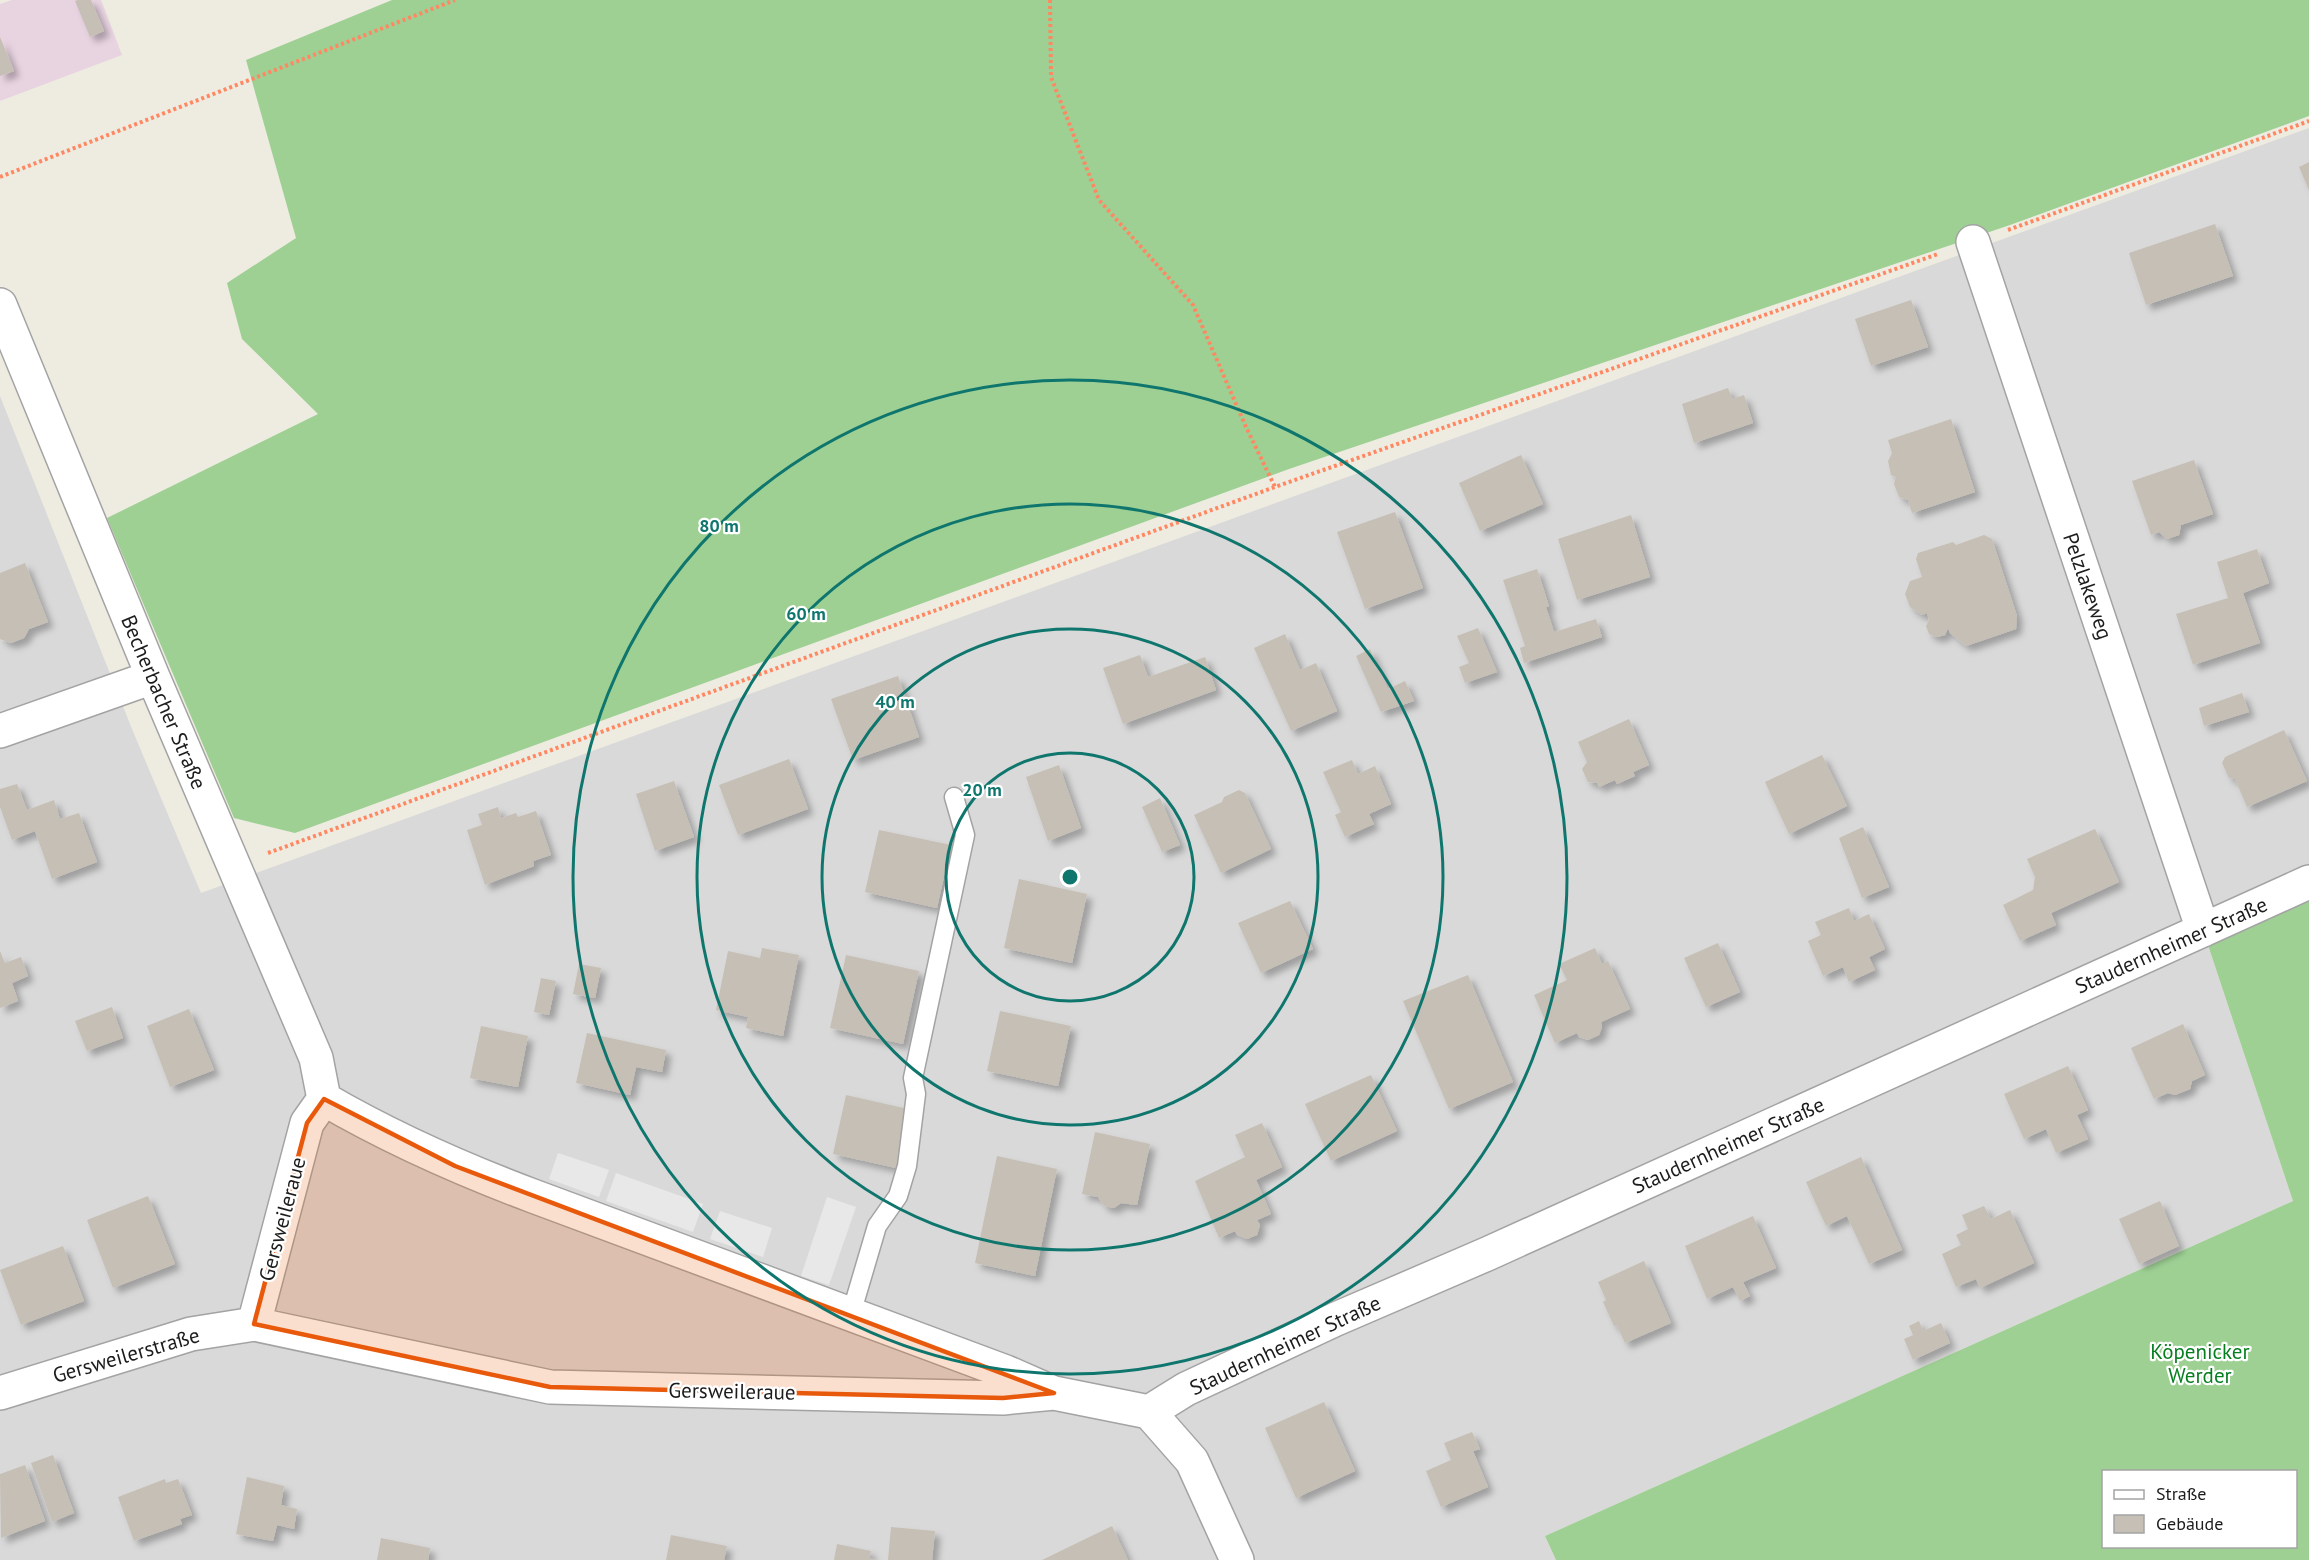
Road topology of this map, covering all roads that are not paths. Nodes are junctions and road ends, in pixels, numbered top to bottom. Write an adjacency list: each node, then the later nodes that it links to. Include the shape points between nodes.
1 (1973, 242): 7 (street, Pelzlakeweg)
2 (0, 305): 3 (street, Becherbacher Straße)
3 (153, 677): 4 (street); 8 (street, Becherbacher Straße, via 316,1058)
4 (0, 731)
5 (954, 797): 9 (lane, via 965,835 913,1078 916,1094 907,1166 898,1196 877,1226)
6 (2309, 882): 7 (street, Staudernheimer Straße)
7 (2203, 930): 13 (street, Staudernheimer Straße, via 1295,1338 1186,1389)
8 (324, 1099): 9 (street, Gersweileraue, via 455,1166); 10 (street, Gersweileraue, via 307,1123)
9 (850, 1314): 12 (street, Gersweileraue)
10 (254, 1324): 11 (street, Gersweilerstraße, via 191,1334); 12 (street, Gersweileraue, via 550,1386 1003,1398)
11 (0, 1393)
12 (1054, 1393): 13 (street, Gersweileraue)
13 (1149, 1412): 14 (street, via 1192,1461)
14 (1237, 1560)

